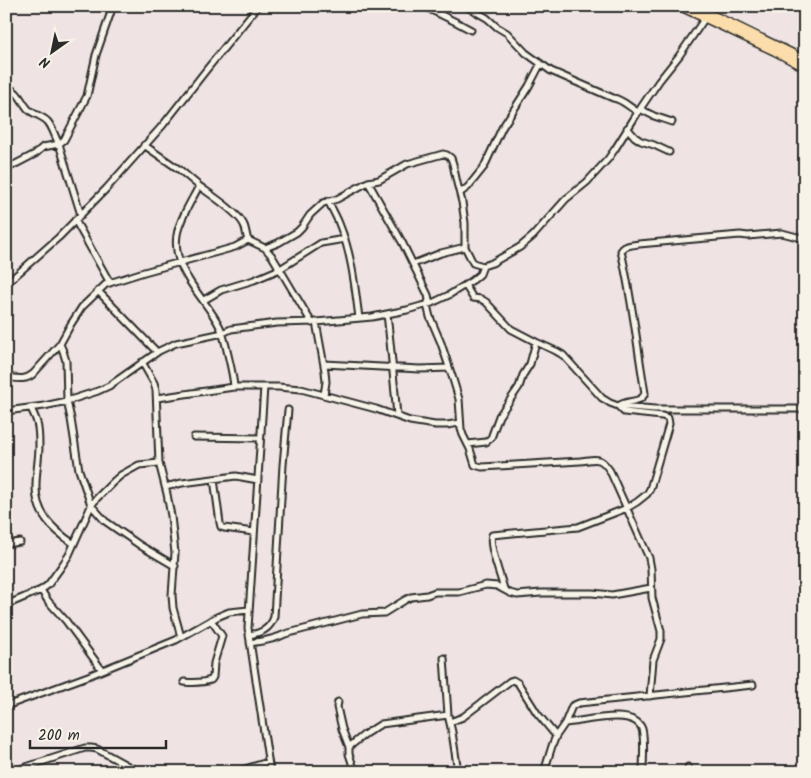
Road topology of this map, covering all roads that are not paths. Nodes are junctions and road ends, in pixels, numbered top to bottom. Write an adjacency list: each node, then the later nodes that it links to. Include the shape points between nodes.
1 (113, 6): 16 (street, via 96,55 87,96)
2 (258, 6): 17 (street)
3 (423, 6): 8 (street)
4 (466, 6): 10 (street, via 507,33)
5 (680, 6): 7 (highway)
6 (692, 6): 9 (highway)
7 (705, 18): 11 (highway); 13 (street)
8 (471, 30)
9 (805, 60)
10 (540, 65): 13 (street); 22 (street, via 502,128 484,167)
11 (805, 67)
12 (6, 88): 16 (street, via 12,89 30,111 48,123)
13 (639, 110): 14 (street); 15 (street)
14 (672, 122)
15 (627, 128): 18 (street, via 641,141); 33 (street, via 608,159 533,236 520,247)
16 (59, 144): 19 (street, via 43,147); 24 (street)
17 (144, 145): 21 (street); 24 (street)
18 (669, 152)
19 (6, 169)
20 (368, 182): 22 (street, via 379,180 408,164 444,154 451,158); 23 (street); 32 (street)
21 (199, 186): 28 (street, via 239,218); 31 (street, via 178,228 176,244)
22 (460, 193): 29 (street)
23 (328, 202): 26 (street); 30 (street, via 318,207 297,232)
24 (81, 215): 25 (street)
25 (75, 220): 35 (street); 36 (street)
26 (345, 239): 34 (street, via 321,243); 42 (street)
27 (805, 239): 58 (street, via 782,233 734,235 639,244 622,249 645,393 641,400)
28 (248, 240): 30 (street); 31 (street, via 235,247)
29 (465, 247): 32 (street); 33 (street, via 473,263)
30 (265, 248): 34 (street)
31 (180, 262): 35 (street); 39 (street, via 187,279)
32 (413, 264): 40 (street, via 428,294)
33 (483, 266): 37 (street, via 480,274)
34 (280, 269): 39 (street, via 221,290); 43 (street)
35 (110, 283): 38 (street)
36 (6, 284)
37 (465, 285): 40 (street); 45 (street, via 473,298 486,302 511,329)
38 (98, 291): 46 (street, via 82,308); 47 (street)
39 (204, 300): 44 (street)
40 (428, 304): 41 (street); 51 (street)
41 (387, 314): 42 (street); 50 (street)
42 (359, 318): 43 (street)
43 (314, 323): 44 (street, via 277,323); 49 (street)
44 (223, 333): 47 (street, via 176,343); 53 (street)
45 (536, 342): 58 (street, via 556,350 602,398); 67 (street, via 530,364 499,416 491,438 486,442)
46 (60, 344): 52 (street, via 28,378); 57 (street, via 66,361)
47 (157, 352): 48 (street)
48 (142, 362): 56 (street, via 154,383); 57 (street, via 104,389)
49 (324, 364): 50 (street); 55 (street)
50 (394, 367): 51 (street); 63 (street)
51 (449, 368): 64 (street, via 459,399)
52 (6, 377)
53 (234, 387): 54 (street); 56 (street)
54 (264, 387): 55 (street, via 301,389); 66 (street)
55 (324, 395): 63 (street)
56 (157, 398): 68 (street)
57 (67, 401): 59 (street); 72 (street, via 80,470)
58 (618, 406): 60 (street); 73 (street, via 624,412 668,418 669,424 650,489)
59 (31, 408): 62 (street); 77 (street, via 39,434 37,502 52,528)
60 (805, 409)
61 (288, 410): 85 (street, via 274,617 268,628)
62 (6, 411)
63 (397, 416): 64 (street, via 435,425)
64 (460, 423): 67 (street)
65 (194, 437): 66 (street)
66 (260, 438): 70 (street)
67 (468, 444): 73 (street, via 475,465 482,467 601,460 610,471)
68 (158, 463): 71 (street); 72 (street, via 130,469)
69 (214, 479): 70 (street, via 236,476); 71 (street); 74 (street, via 221,526)
70 (258, 480): 74 (street)
71 (165, 487): 78 (street, via 172,516)
72 (92, 505): 77 (street); 78 (street, via 105,521)
73 (627, 508): 79 (street, via 649,558); 80 (street, via 578,527 492,535 493,553)
74 (254, 532): 83 (street)
75 (20, 542): 76 (street)
76 (6, 544)
77 (74, 544): 81 (street, via 61,567)
78 (175, 566): 86 (street, via 173,608)
79 (651, 588): 80 (street, via 612,595 540,592 517,595); 92 (street, via 661,639 652,660)
80 (504, 589): 87 (street, via 492,585 452,593 435,592 405,600 384,613 362,614)
81 (41, 590): 82 (street); 89 (street)
82 (6, 603)
83 (249, 610): 84 (street, via 230,612); 85 (street)
84 (211, 620): 86 (street); 90 (street, via 222,636 213,677 207,682)
85 (249, 635): 87 (street)
86 (181, 637): 89 (street)
87 (250, 643): 100 (street)
88 (444, 658): 95 (street)
89 (102, 670): 94 (street)
90 (184, 682)
91 (752, 686): 92 (street)
92 (650, 696): 97 (street, via 579,703 572,706)
93 (338, 702): 99 (street, via 340,721)
94 (6, 706)
95 (448, 715): 96 (street); 99 (street, via 381,724)
96 (450, 722): 98 (street, via 513,680); 106 (street)
97 (565, 723): 98 (street); 108 (street, via 620,717 636,721 643,734)
98 (556, 736): 107 (street)
99 (349, 746): 105 (street)
100 (268, 762): 103 (street); 104 (street)
101 (15, 772): 102 (street, via 91,748)
102 (140, 772)
103 (235, 772)
104 (270, 772)
105 (355, 772)
106 (458, 772)
107 (544, 772)
108 (643, 772)

